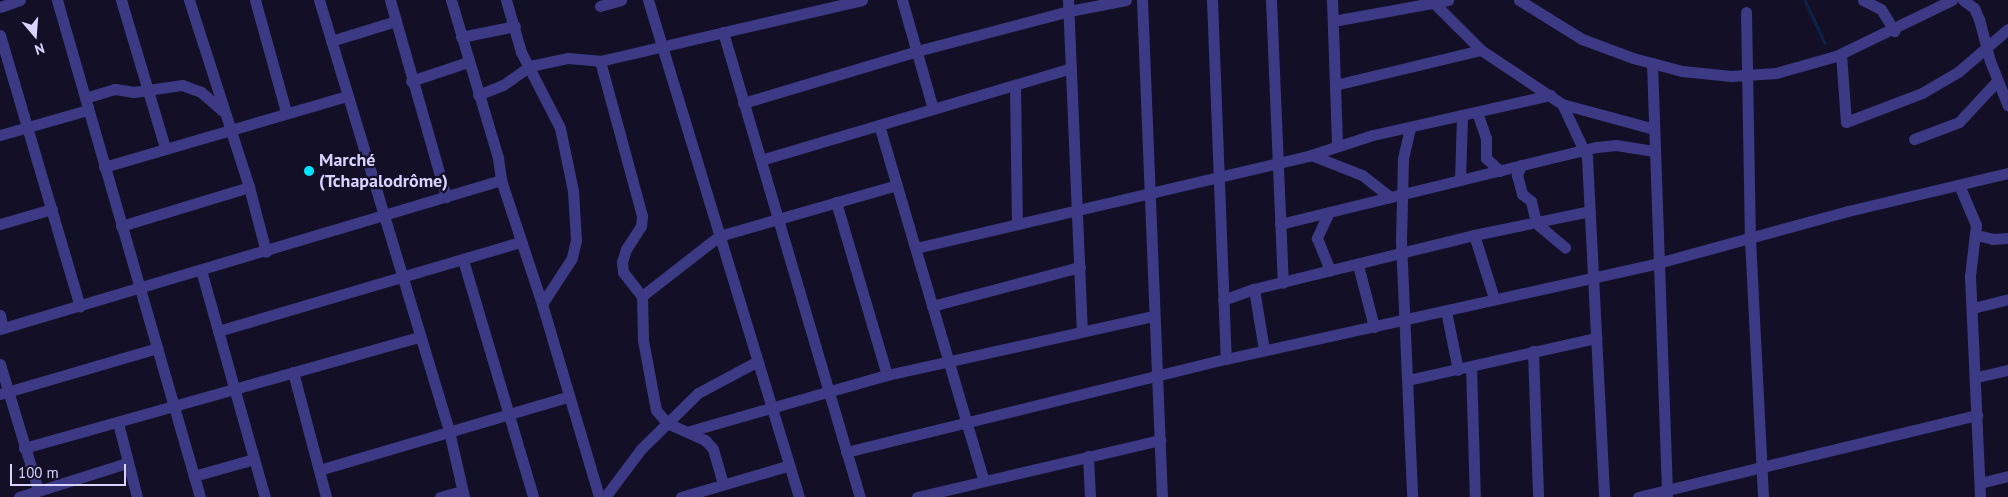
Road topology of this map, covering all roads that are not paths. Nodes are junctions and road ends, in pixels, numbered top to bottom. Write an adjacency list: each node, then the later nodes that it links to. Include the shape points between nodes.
1 (20, 0): 27 (street)
2 (57, 0): 58 (street)
3 (121, 0): 54 (street)
4 (189, 0): 64 (street)
5 (255, 0): 65 (street)
6 (319, 0): 37 (street)
7 (390, 0): 29 (street)
8 (451, 0): 36 (street)
9 (506, 0): 31 (street)
10 (603, 0): 11 (street, via 600,6)
11 (621, 0)
12 (648, 0): 38 (street)
13 (862, 0): 34 (street)
14 (902, 0): 41 (street)
15 (1126, 0): 26 (street)
16 (1142, 0): 92 (street)
17 (1212, 0): 86 (street)
18 (1271, 0): 81 (street)
19 (1332, 0): 30 (street)
20 (1448, 0): 25 (street)
21 (1518, 0): 45 (street, via 1582,39)
22 (1863, 0): 33 (street, via 1882,9)
23 (1952, 0): 33 (street)
24 (1963, 0): 39 (street, via 1974,8)
25 (1432, 2): 30 (street); 40 (street)
26 (1069, 5): 41 (street); 47 (street)
27 (0, 7)
28 (1746, 12): 49 (street)
29 (396, 21): 37 (street); 50 (street)
30 (1333, 21): 53 (street)
31 (515, 26): 36 (street); 46 (street, via 521,52)
32 (2008, 29): 39 (street)
33 (1894, 30): 42 (street)
34 (723, 32): 38 (street); 59 (street)
35 (0, 35): 48 (street)
36 (461, 37): 44 (street)
37 (331, 41): 57 (street)
38 (663, 46): 43 (street); 110 (street)
39 (1986, 49): 42 (street, via 1958,72 1922,93 1846,122); 51 (street)
40 (1480, 50): 53 (street); 56 (street)
41 (917, 51): 59 (street); 62 (street)
42 (1841, 54): 49 (street, via 1776,73)
43 (600, 61): 46 (street, via 568,58); 129 (street, via 642,216 641,226 626,249 622,272)
44 (468, 62): 50 (street); 55 (street)
45 (1652, 63): 49 (street, via 1682,71); 71 (street)
46 (530, 66): 55 (street, via 503,86); 133 (street, via 560,128 572,191 576,240 572,258)
47 (1071, 68): 52 (street); 98 (street)
48 (5, 69): 69 (street)
49 (1745, 76): 112 (street)
50 (411, 81): 94 (street)
51 (1997, 82): 61 (street); 74 (street, via 1959,122)
52 (1015, 85): 62 (street); 105 (street)
53 (1335, 85): 75 (street)
54 (147, 91): 58 (street, via 118,89); 64 (street, via 182,86 192,88); 76 (street)
55 (478, 95): 87 (street, via 498,158)
56 (1551, 95): 60 (street); 66 (street)
57 (347, 96): 65 (street); 101 (street)
58 (85, 98): 63 (street)
59 (743, 103): 80 (street)
60 (1562, 104): 71 (street); 77 (street)
61 (2008, 106)
62 (934, 109): 68 (street)
63 (88, 110): 69 (street); 83 (street)
64 (223, 111): 72 (street)
65 (286, 112): 72 (street)
66 (1477, 112): 67 (street); 84 (street, via 1486,138 1486,158)
67 (1462, 116): 70 (street); 88 (street)
68 (879, 125): 80 (street); 89 (street)
69 (28, 126): 73 (street); 97 (street)
70 (1410, 128): 75 (street); 93 (street, via 1403,159)
71 (1654, 128): 78 (street)
72 (229, 130): 76 (street); 91 (street)
73 (0, 135)
74 (1914, 139)
75 (1337, 146): 79 (street)
76 (165, 148): 83 (street)
77 (1586, 150): 78 (street, via 1616,144); 82 (street); 99 (street)
78 (1655, 151): 119 (street)
79 (1311, 155): 81 (street); 95 (street, via 1362,175)
80 (761, 160): 102 (street)
81 (1278, 161): 86 (street); 106 (street)
82 (1521, 165): 84 (street); 103 (street, via 1517,175 1522,194 1530,201)
83 (104, 167): 107 (street)
84 (1500, 170): 88 (street)
85 (2008, 173): 90 (street)
86 (1219, 175): 92 (street); 132 (street)
87 (501, 180): 94 (street); 113 (street)
88 (1460, 180): 93 (street)
89 (897, 185): 96 (street); 115 (street)
90 (1959, 185): 109 (street, via 1975,220); 112 (street, via 1848,211)
91 (249, 187): 107 (street); 116 (street)
92 (1150, 192): 98 (street); 139 (street)
93 (1402, 194): 95 (street); 117 (street)
94 (446, 197): 101 (street)
95 (1390, 197): 100 (street)
96 (836, 202): 102 (street); 158 (street)
97 (52, 209): 104 (street); 134 (street)
98 (1077, 209): 105 (street); 121 (street)
99 (1590, 210): 103 (street); 124 (street)
100 (1329, 212): 106 (street); 123 (street, via 1318,238)
101 (384, 216): 116 (street); 125 (street)
102 (778, 219): 110 (street); 163 (street)
103 (1536, 223): 108 (street); 114 (street)
104 (0, 224)
105 (1017, 224): 115 (street)
106 (1280, 224): 126 (street)
107 (121, 226): 127 (street)
108 (1474, 235): 117 (street); 130 (street)
109 (1977, 235): 111 (street); 136 (street, via 1970,276)
110 (719, 236): 129 (street); 152 (street)
111 (2008, 238)
112 (1750, 239): 119 (street); 182 (street)
113 (520, 242): 118 (street); 133 (street)
114 (1565, 247)
115 (916, 248): 135 (street)
116 (266, 252): 122 (street)
117 (1402, 253): 120 (street); 140 (street)
118 (463, 260): 125 (street); 168 (street)
119 (1658, 263): 124 (street); 191 (street)
120 (1358, 265): 123 (street); 141 (street)
121 (1080, 267): 135 (street); 143 (street)
122 (200, 270): 127 (street); 144 (street)
123 (1330, 271): 126 (street)
124 (1594, 276): 130 (street); 146 (street)
125 (402, 278): 144 (street); 145 (street)
126 (1283, 282): 128 (street)
127 (139, 288): 134 (street); 147 (street)
128 (1254, 289): 132 (street); 148 (street)
129 (642, 296): 172 (street, via 643,340 651,388 656,410)
130 (1494, 298): 137 (street)
131 (2008, 299): 136 (street)
132 (1223, 300): 150 (street)
133 (542, 304): 165 (street)
134 (80, 306): 142 (street)
135 (932, 306): 151 (street)
136 (1973, 308): 160 (street)
137 (1446, 310): 140 (street); 155 (street)
138 (0, 315): 142 (street)
139 (1154, 316): 143 (street); 159 (street)
140 (1406, 320): 141 (street); 161 (street)
141 (1374, 327): 148 (street)
142 (2, 328)
143 (1082, 330): 151 (street)
144 (218, 331): 162 (street)
145 (419, 337): 157 (street); 173 (street)
146 (1596, 338): 149 (street); 210 (street)
147 (157, 348): 164 (street); 166 (street)
148 (1264, 350): 150 (street)
149 (1533, 352): 154 (street); 209 (street)
150 (1226, 359): 159 (street)
151 (949, 361): 158 (street); 170 (street)
152 (756, 362): 167 (street); 172 (street, via 698,393)
153 (0, 364): 164 (street)
154 (1471, 366): 155 (street); 208 (street)
155 (1458, 370): 161 (street)
156 (2008, 370): 160 (street)
157 (294, 372): 162 (street); 183 (street)
158 (887, 375): 163 (street)
159 (1157, 375): 170 (street); 175 (street)
160 (1977, 377): 169 (street)
161 (1408, 380): 207 (street)
162 (234, 390): 166 (street); 179 (street)
163 (830, 391): 167 (street); 177 (street)
164 (4, 393): 176 (street)
165 (567, 397): 168 (street); 200 (street)
166 (175, 407): 171 (street); 184 (street)
167 (770, 409): 174 (street); 181 (street)
168 (508, 414): 173 (street); 199 (street)
169 (1977, 416): 182 (street); 187 (street)
170 (968, 420): 177 (street); 186 (street)
171 (118, 423): 176 (street); 180 (street)
172 (667, 423): 174 (street); 201 (street, via 641,449)
173 (450, 431): 183 (street); 190 (street)
174 (690, 431): 188 (street, via 713,450)
175 (1160, 440): 178 (street); 206 (street)
176 (24, 448): 189 (street)
177 (846, 452): 204 (street)
178 (1088, 456): 186 (street); 205 (street)
179 (254, 459): 184 (street); 196 (street)
180 (127, 463): 189 (street); 194 (street)
181 (787, 466): 188 (street); 203 (street)
182 (1764, 467): 191 (street); 212 (street)
183 (319, 470): 197 (street)
184 (194, 476): 195 (street)
185 (2008, 476): 187 (street)
186 (984, 481): 192 (street)
187 (1980, 483): 213 (street)
188 (723, 484): 202 (street)
189 (38, 490): 193 (street)
190 (463, 494): 198 (street)
191 (1667, 494): 211 (street)
192 (922, 496)
193 (19, 497)
194 (137, 497)
195 (200, 497)
196 (265, 497)
197 (326, 497)
198 (440, 497)
199 (533, 497)
200 (599, 497)
201 (605, 497)
202 (682, 497)
203 (798, 497)
204 (860, 497)
205 (1090, 497)
206 (1162, 497)
207 (1412, 497)
208 (1475, 497)
209 (1538, 497)
210 (1604, 497)
211 (1638, 497)
212 (1763, 497)
213 (1980, 497)

